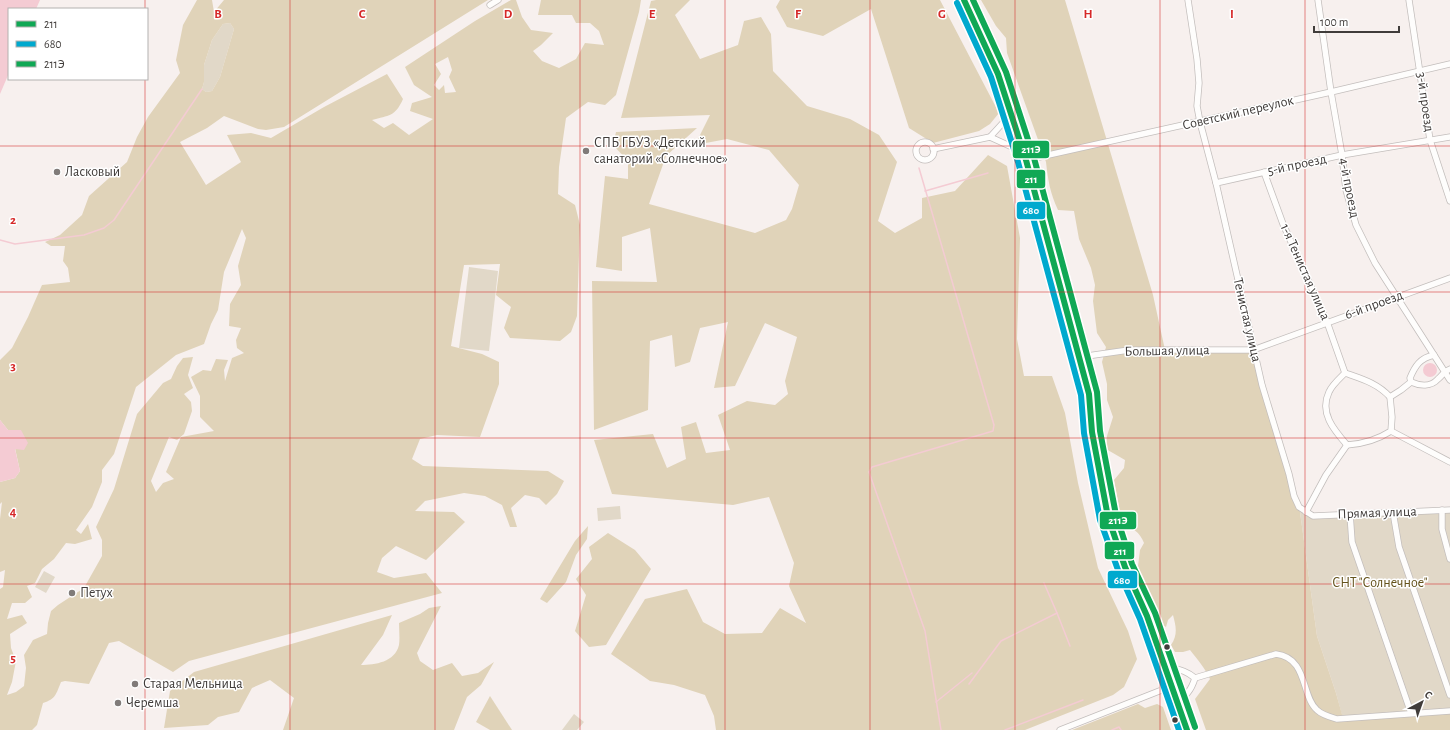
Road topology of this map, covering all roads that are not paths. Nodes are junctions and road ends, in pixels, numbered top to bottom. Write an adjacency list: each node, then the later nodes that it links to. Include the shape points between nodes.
1 (498, 0): 6 (street)
2 (964, 0): 10 (main road, via 998,74)
3 (1188, 0): 11 (street, Тенистая улица, via 1197,59 1197,106)
4 (1318, 0): 9 (street, 4-й проезд)
5 (1409, 0): 8 (street, 3-й проезд)
6 (490, 4)
7 (1450, 64): 8 (street, Советский переулок)
8 (1420, 71): 9 (street, Советский переулок); 14 (street, 3-й проезд)
9 (1331, 92): 11 (street, Советский переулок); 16 (street, 4-й проезд)
10 (1011, 114): 12 (street); 17 (main road)
11 (1200, 122): 17 (street, Советский переулок); 19 (street, Тенистая улица)
12 (990, 137): 15 (street); 17 (street)
13 (1450, 137): 14 (street, 5-й проезд)
14 (1430, 140): 16 (street, 5-й проезд); 20 (street, 3-й проезд)
15 (933, 149)
16 (1342, 155): 18 (street, 5-й проезд); 22 (street, 4-й проезд, via 1346,190 1356,225 1375,263)
17 (1024, 156): 26 (main road)
18 (1264, 172): 19 (street, 5-й проезд); 23 (street, 1-я Тенистая улица, via 1283,224)
19 (1216, 183): 24 (street, Тенистая улица)
20 (1450, 201)
21 (1450, 278): 22 (street, 6-й проезд)
22 (1397, 297): 23 (street, 6-й проезд); 25 (street, 4-й проезд)
23 (1327, 322): 24 (street, 6-й проезд); 28 (street, 1-я Тенистая улица)
24 (1254, 350): 26 (street, Большая улица, via 1130,350); 37 (street, Тенистая улица, via 1294,496 1299,507)
25 (1434, 355): 27 (street); 30 (street, via 1418,363 1410,378)
26 (1080, 357): 41 (main road, via 1089,394 1092,432 1108,517 1125,567)
27 (1447, 370): 29 (street); 30 (street, via 1433,383 1424,386)
28 (1345, 373): 31 (street, via 1377,385); 33 (street, via 1329,392 1326,404 1327,418)
29 (1450, 380)
30 (1411, 382): 31 (street)
31 (1390, 397): 32 (street)
32 (1391, 431): 33 (street, via 1374,440); 34 (street)
33 (1347, 445): 37 (street)
34 (1450, 462)
35 (1442, 510): 36 (street, Прямая улица); 38 (street, Прямая улица); 40 (street, via 1442,529)
36 (1450, 510)
37 (1306, 512): 39 (street, Прямая улица, via 1313,516)
38 (1393, 512): 39 (street, Прямая улица); 44 (street, via 1399,547)
39 (1350, 514): 47 (street, via 1352,542)
40 (1450, 559)
41 (1167, 670): 42 (street, via 1182,670); 43 (main road)
42 (1195, 678): 45 (street, via 1183,698); 47 (street, via 1276,654 1290,660 1297,668 1316,709 1325,715 1337,719)
43 (1172, 686): 45 (main road); 48 (street)
44 (1450, 695)
45 (1177, 700): 49 (main road)
46 (1450, 711): 47 (street)
47 (1411, 713)
48 (1060, 730)
49 (1187, 730)

